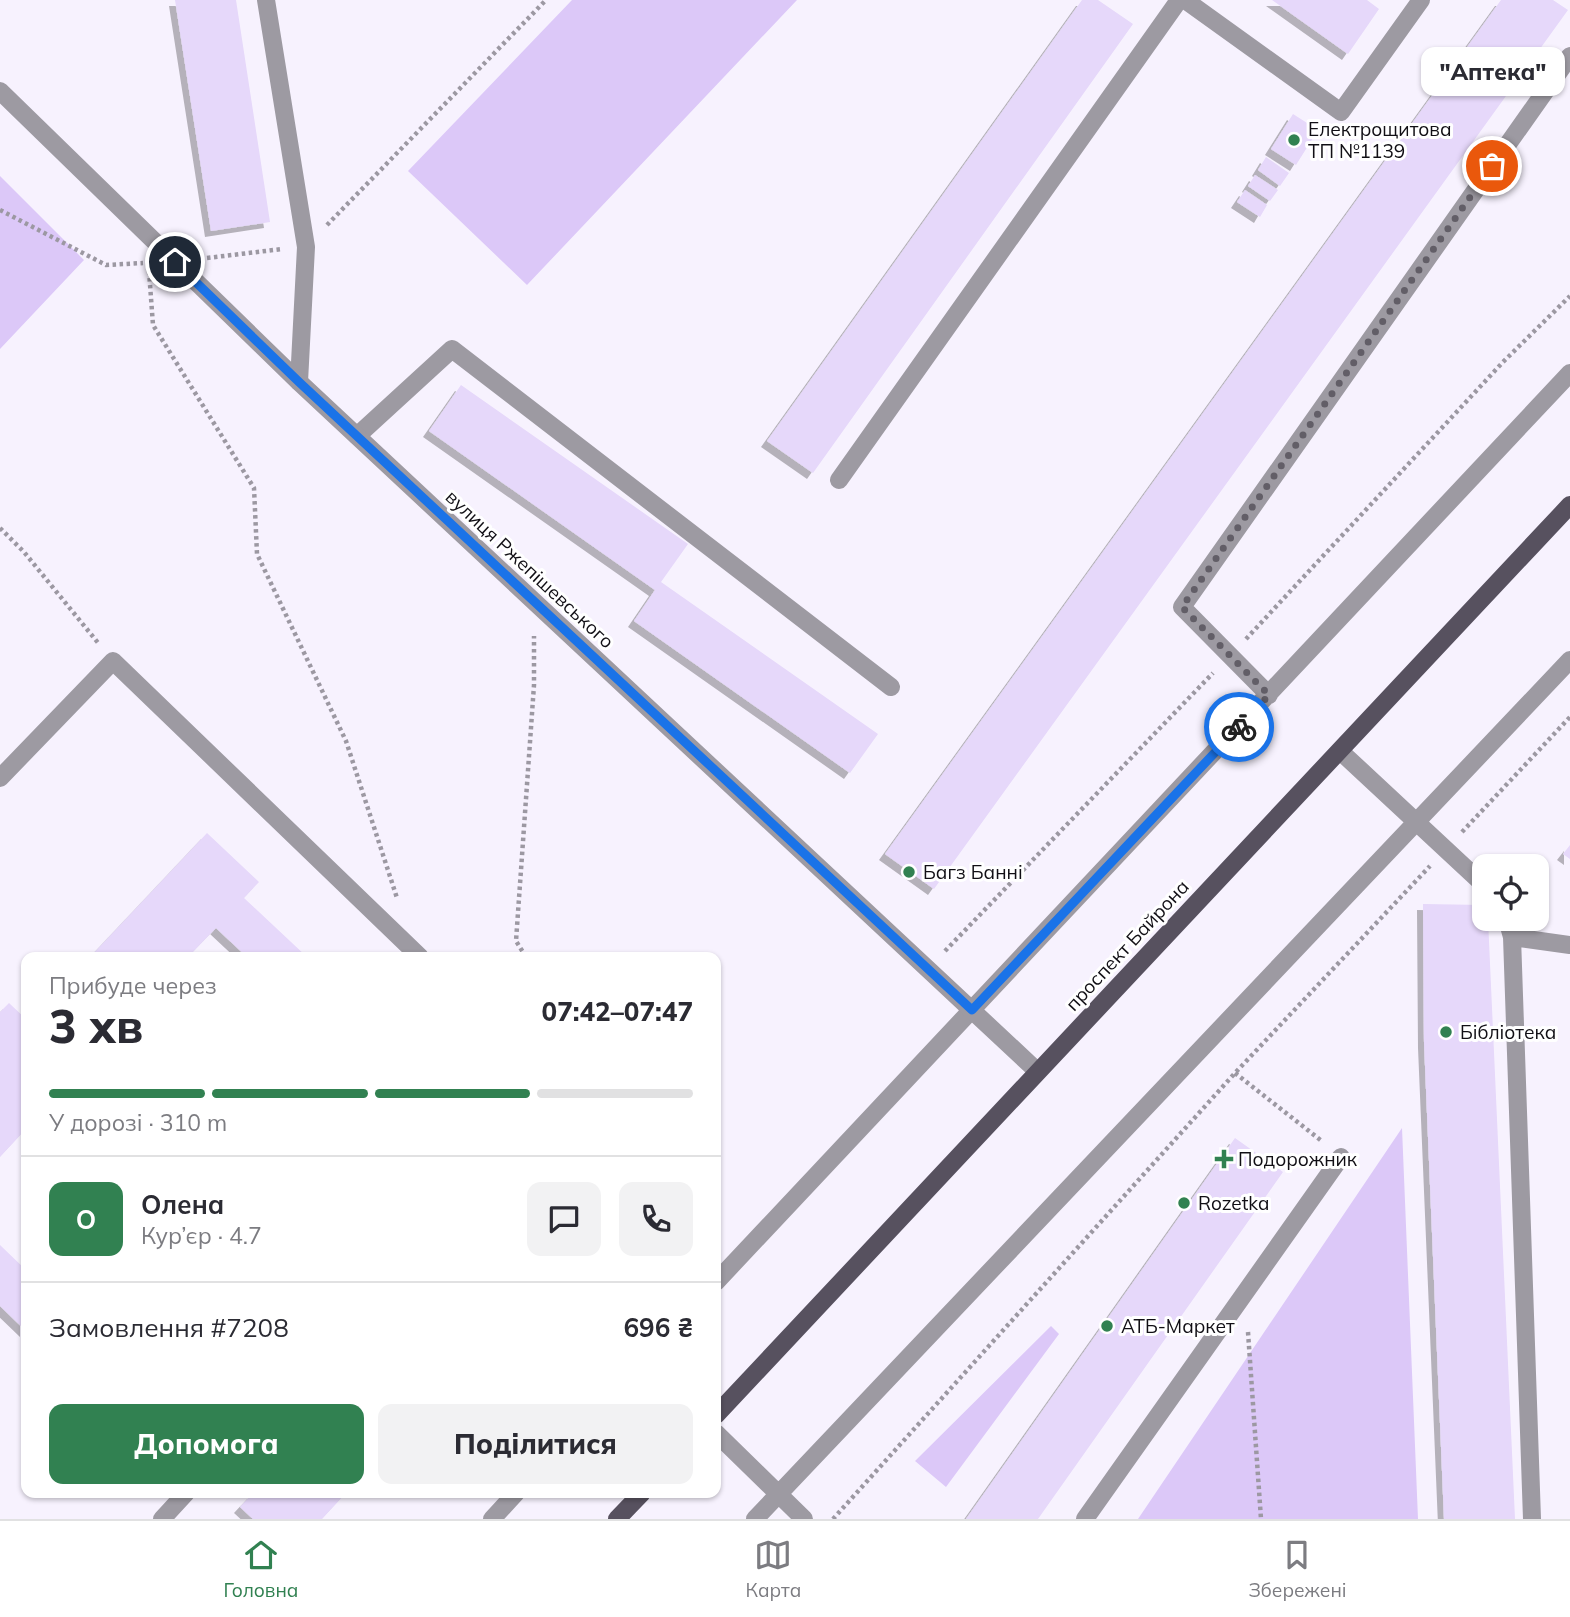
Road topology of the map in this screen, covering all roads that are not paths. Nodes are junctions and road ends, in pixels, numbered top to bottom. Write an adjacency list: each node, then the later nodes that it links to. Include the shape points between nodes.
1 (266, 0): 8 (street, via 306,247)
2 (1178, 0): 10 (street)
3 (1185, 0): 4 (street, via 1341,112)
4 (1421, 0)
5 (1570, 56): 14 (street, via 1182,607)
6 (0, 91): 8 (street, вулиця Ржепішевського)
7 (1570, 373): 14 (street)
8 (299, 382): 9 (street, вулиця Ржепішевського)
9 (357, 436): 13 (street, via 452,349); 23 (street, вулиця Ржепішевського)
10 (839, 480)
11 (1570, 505): 15 (main road, проспект Байрона)
12 (1570, 660): 17 (street)
13 (891, 687)
14 (1269, 695): 23 (street)
15 (1340, 751): 17 (street); 24 (main road, проспект Байрона)
16 (0, 778): 22 (street, via 113,661)
17 (1419, 822): 18 (street); 29 (street)
18 (1472, 874)
19 (1510, 931): 20 (street)
20 (1511, 937): 21 (street); 39 (street)
21 (1570, 945)
22 (415, 952)
23 (972, 1010): 24 (street, вулиця Ржепішевського); 26 (street)
24 (1037, 1071): 27 (main road, проспект Байрона)
25 (1341, 1157): 38 (street)
26 (721, 1277)
27 (721, 1410)
28 (721, 1438): 29 (street)
29 (778, 1495): 36 (street); 37 (street)
30 (181, 1498): 33 (street)
31 (511, 1498): 34 (street)
32 (637, 1498): 35 (main road)
33 (162, 1519)
34 (492, 1519)
35 (617, 1519)
36 (755, 1519)
37 (804, 1519)
38 (1085, 1519)
39 (1532, 1519)

